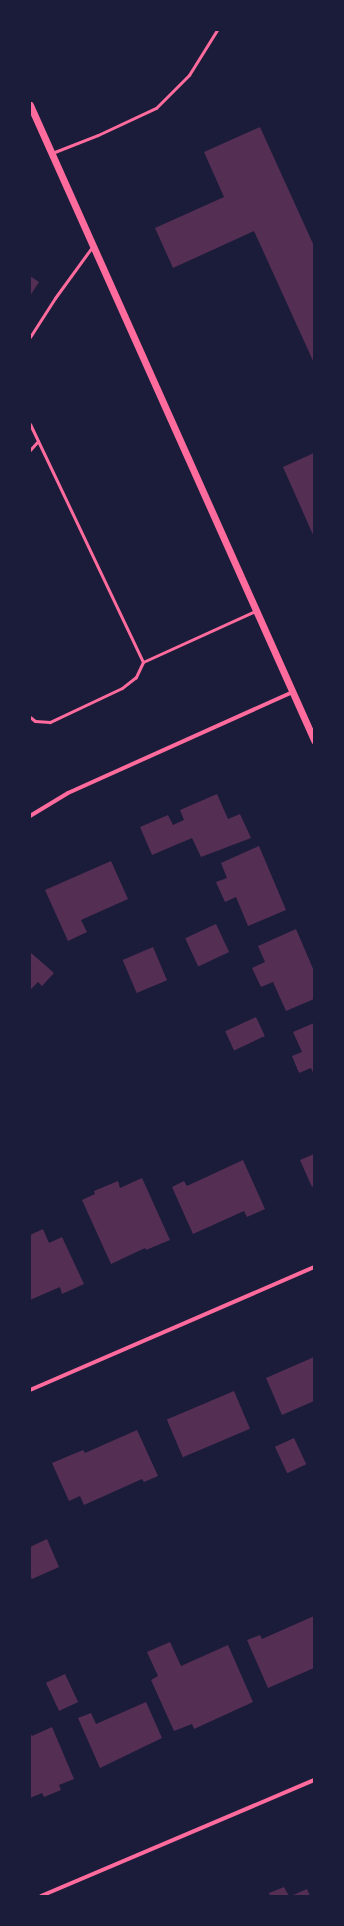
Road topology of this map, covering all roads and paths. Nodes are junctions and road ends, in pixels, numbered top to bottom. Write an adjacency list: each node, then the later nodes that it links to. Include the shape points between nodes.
1 (217, 30): 3 (lane, via 189,74 156,108)
2 (30, 105): 3 (street)
3 (52, 153): 4 (street)
4 (93, 245): 5 (lane); 9 (street)
5 (30, 337)
6 (30, 424): 7 (lane)
7 (38, 441): 8 (lane); 10 (lane)
8 (30, 450)
9 (257, 610): 10 (lane); 11 (street)
10 (143, 662): 12 (lane, via 136,677 122,688 50,722 35,722)
11 (293, 692): 13 (street); 14 (street, via 68,793)
12 (30, 717)
13 (314, 740)
14 (30, 816)
15 (314, 1267): 16 (street)
16 (30, 1390)
17 (314, 1780): 18 (street)
18 (41, 1896)

